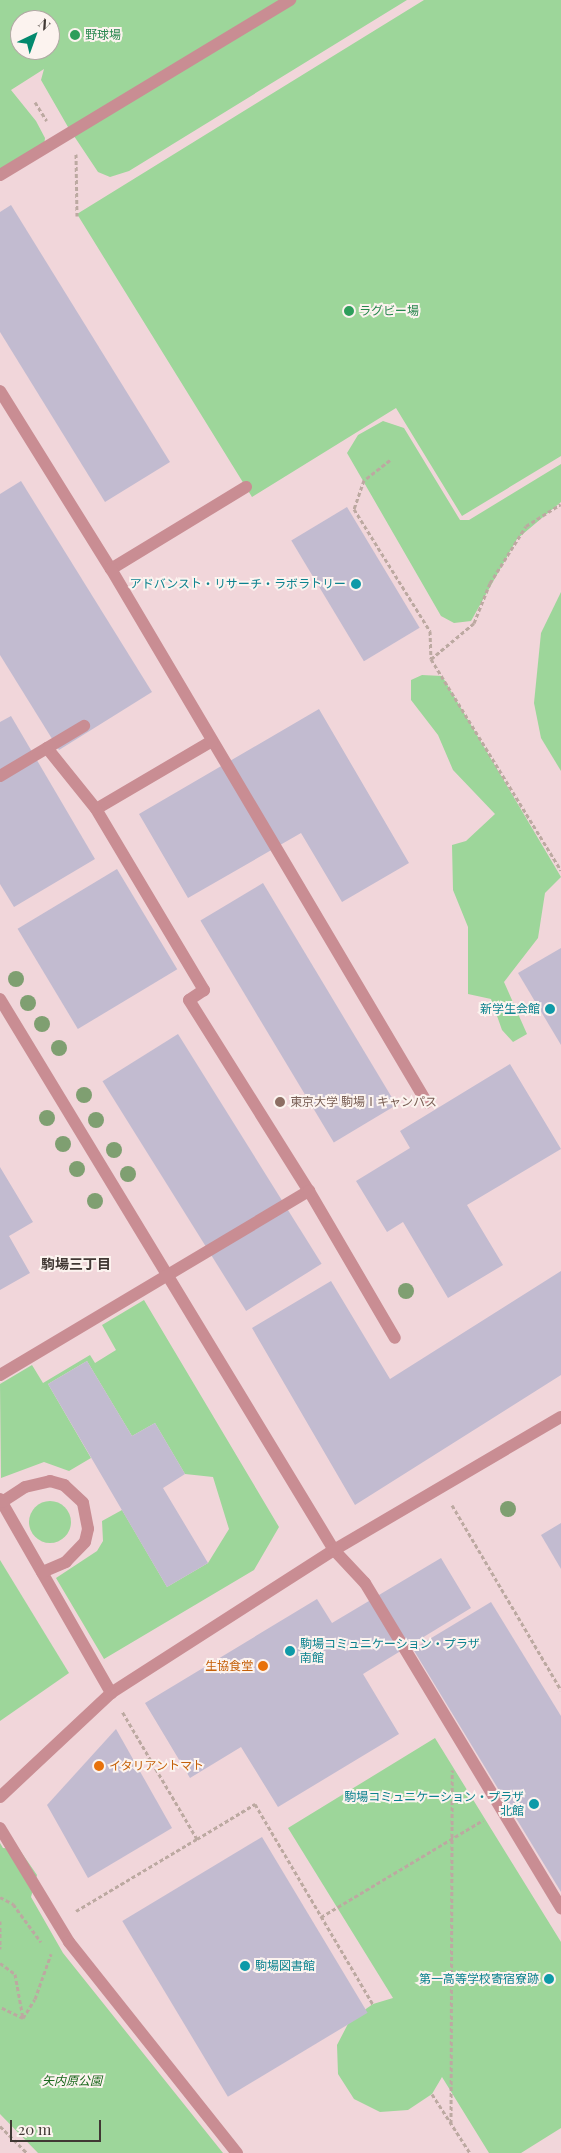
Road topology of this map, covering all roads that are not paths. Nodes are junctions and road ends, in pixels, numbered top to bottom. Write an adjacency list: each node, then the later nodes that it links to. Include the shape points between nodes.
1 (290, 0): 2 (lane)
2 (0, 175)
3 (0, 391): 5 (lane)
4 (246, 487): 5 (lane)
5 (111, 569): 7 (lane)
6 (84, 726): 8 (lane)
7 (212, 741): 10 (lane); 12 (lane)
8 (46, 748): 9 (lane); 10 (lane)
9 (0, 776)
10 (96, 809): 13 (lane, via 204,990 189,1000)
11 (0, 999): 14 (lane)
12 (427, 1103)
13 (309, 1191): 14 (lane); 15 (lane)
14 (170, 1273): 16 (lane); 19 (lane)
15 (395, 1338)
16 (0, 1375)
17 (561, 1416): 19 (lane)
18 (1, 1500): 20 (lane); 20 (lane, via 25,1487 50,1482 75,1492 83,1503 88,1529 85,1542 66,1562)
19 (334, 1550): 21 (lane); 24 (lane, via 365,1583)
20 (42, 1572): 21 (lane)
21 (111, 1693): 22 (lane)
22 (0, 1797)
23 (0, 1828): 25 (lane, via 61,1926)
24 (561, 1908)
25 (237, 2153)

